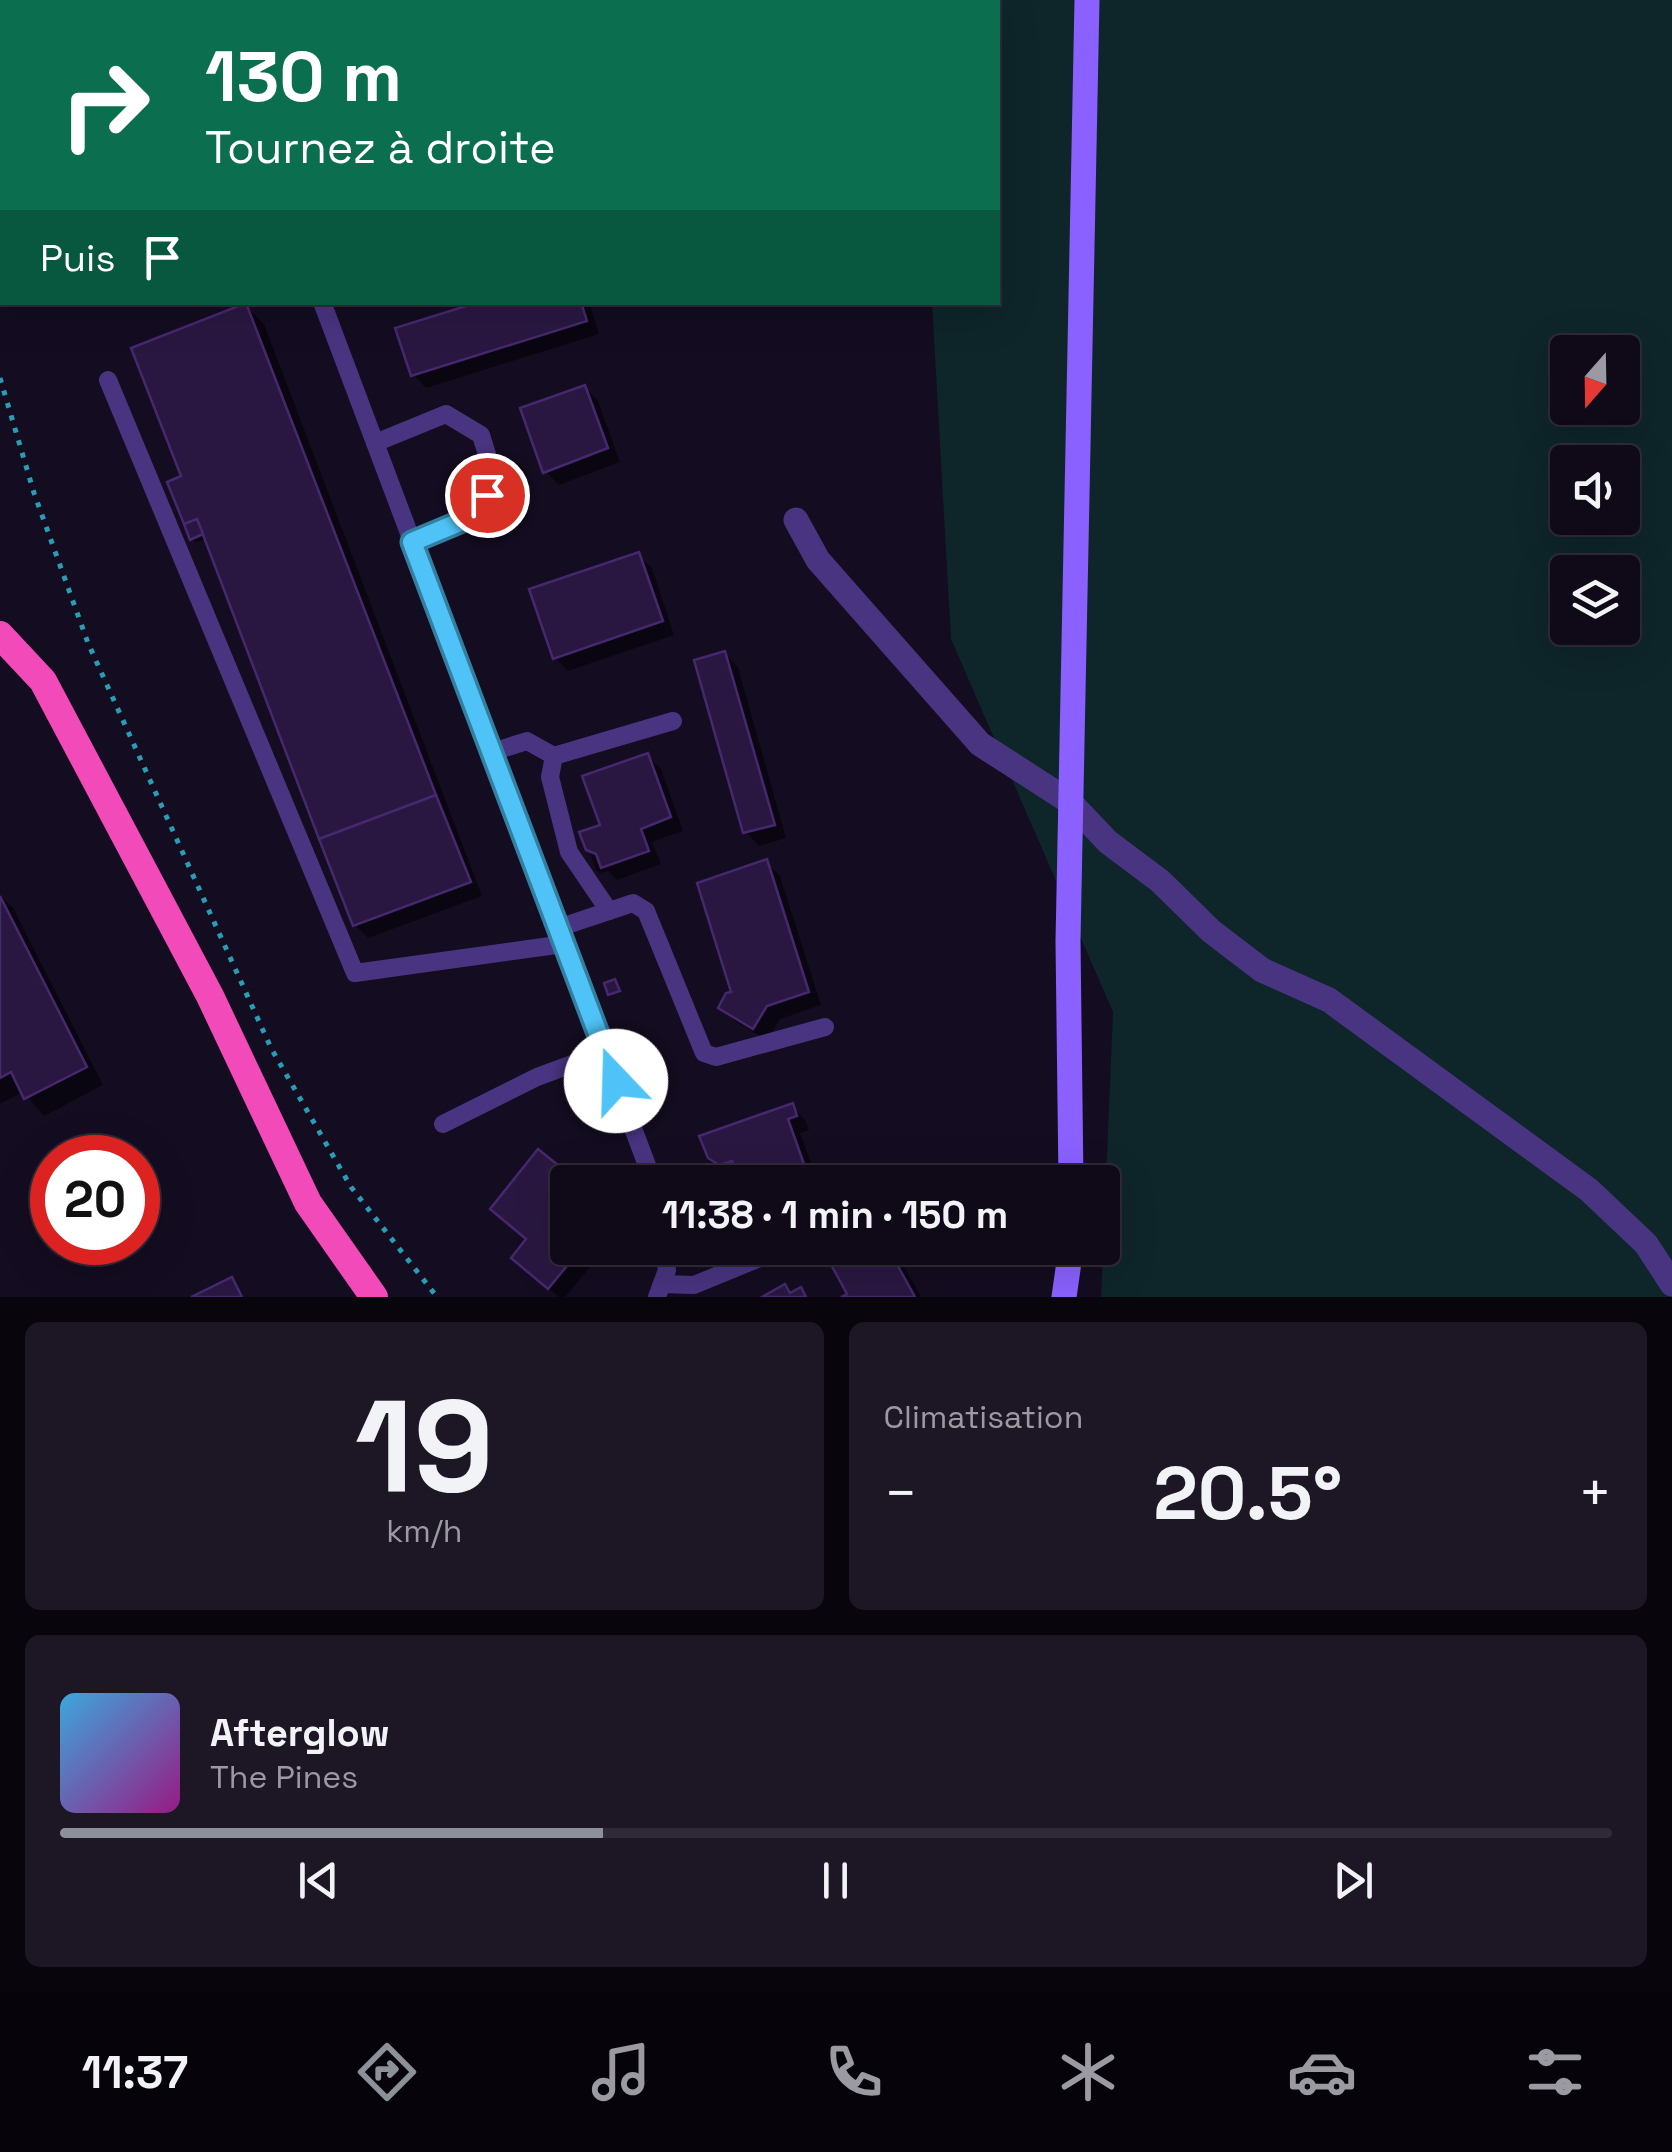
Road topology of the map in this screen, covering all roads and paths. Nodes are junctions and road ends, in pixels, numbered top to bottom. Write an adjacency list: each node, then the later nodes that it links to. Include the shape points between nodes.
1 (1086, 0): 12 (main road)
2 (323, 305): 5 (lane)
3 (0, 378): 26 (path, via 88,643 270,1048 351,1187)
4 (108, 380): 14 (lane, via 355,973)
5 (375, 443): 7 (lane); 7 (lane, via 446,414 481,435 494,477 479,514)
6 (796, 520): 12 (street, via 818,560 980,744)
7 (412, 542): 10 (lane)
8 (0, 636): 25 (highway, via 44,681 210,996 308,1203)
9 (674, 721): 11 (lane)
10 (492, 752): 11 (lane, via 527,741); 14 (lane)
11 (554, 756): 13 (lane, via 550,776 569,852)
12 (1070, 802): 19 (main road); 23 (street, via 1108,842 1262,970 1328,1000 1589,1190 1646,1244)
13 (609, 911): 14 (lane); 15 (lane, via 633,903 646,911 704,1052 716,1057)
14 (561, 936): 16 (lane)
15 (825, 1027)
16 (605, 1052): 17 (lane, via 538,1076); 18 (lane)
17 (443, 1124)
18 (645, 1165)
19 (1071, 1165)
20 (666, 1265): 24 (lane)
21 (743, 1265): 24 (lane)
22 (1069, 1265): 27 (main road)
23 (1672, 1284)
24 (659, 1291)
25 (374, 1297)
26 (437, 1297)
27 (1064, 1297)

